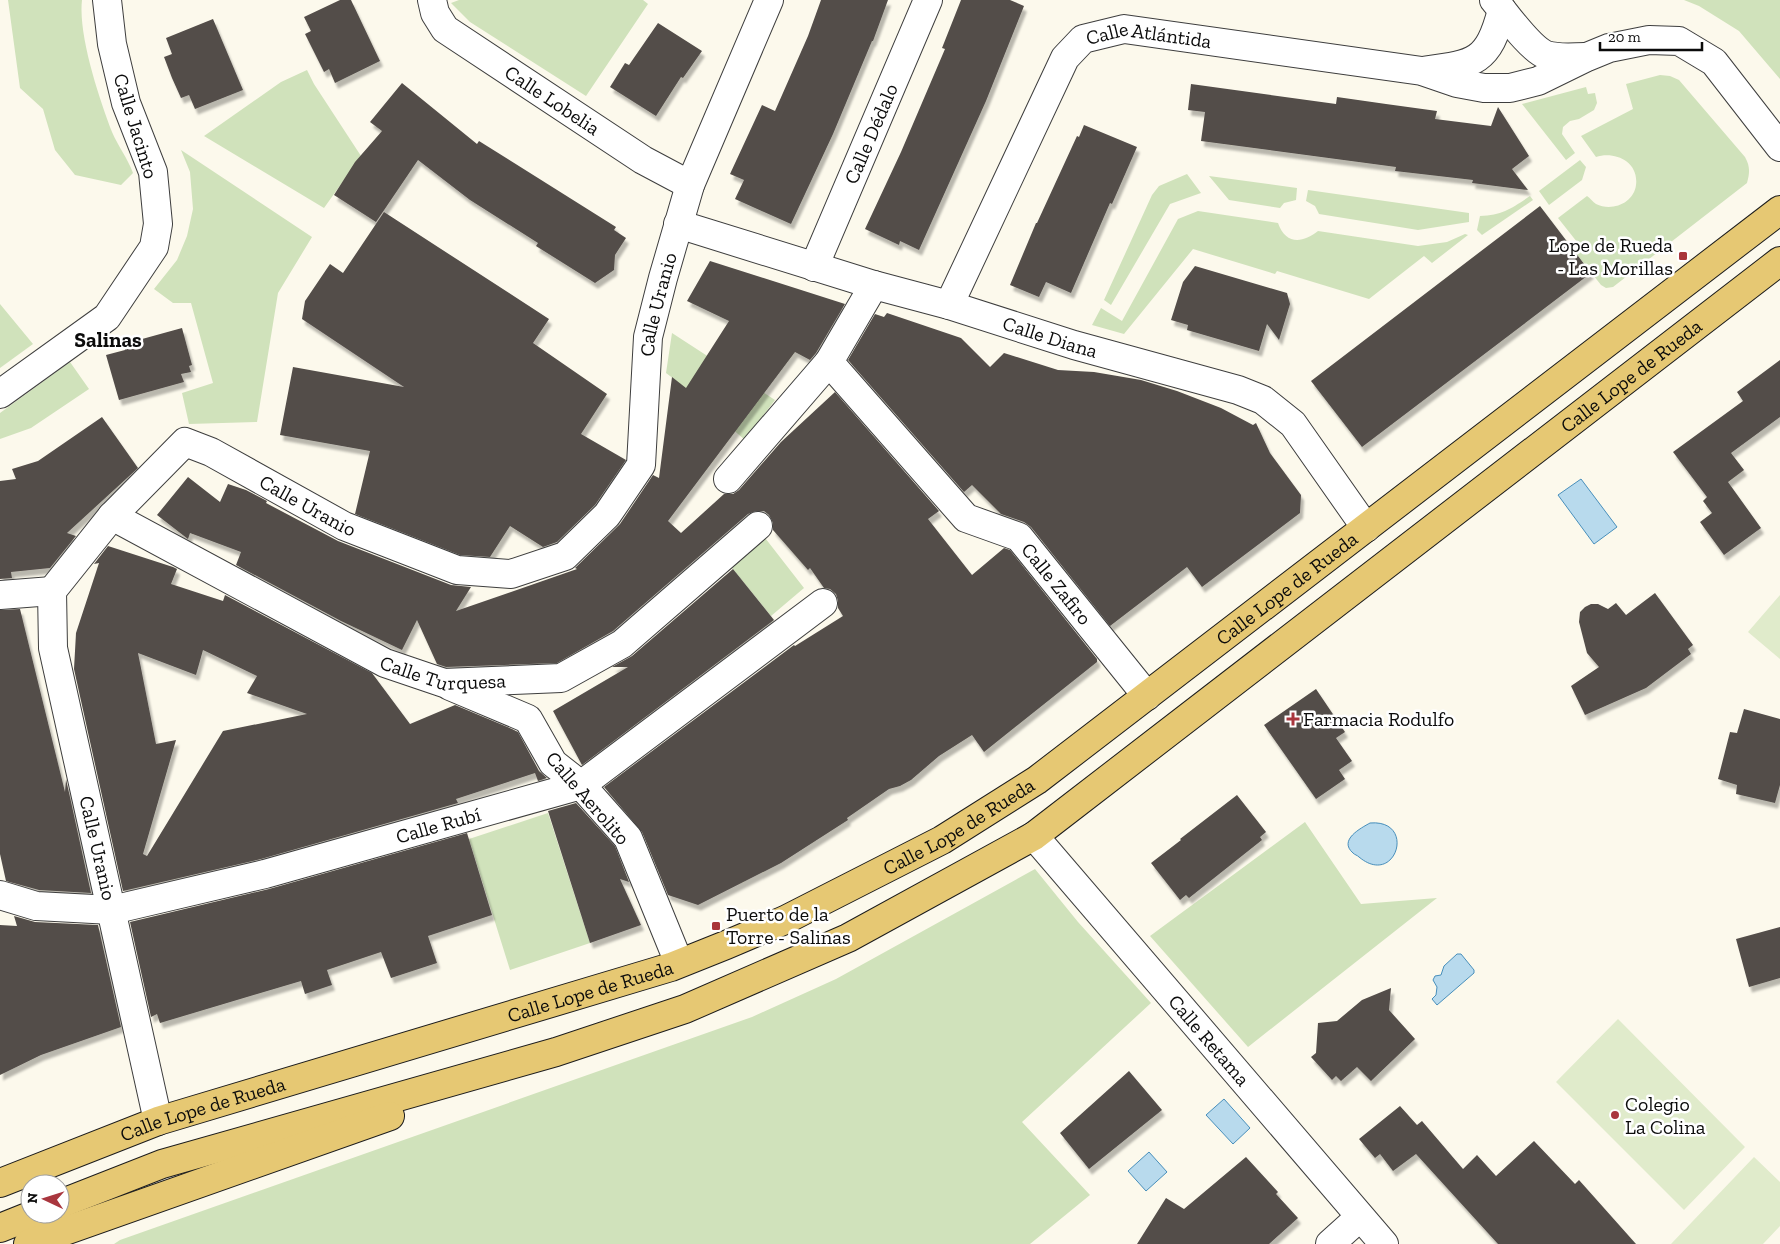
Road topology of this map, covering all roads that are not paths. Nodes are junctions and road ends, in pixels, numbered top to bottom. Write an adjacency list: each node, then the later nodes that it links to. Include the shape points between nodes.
1 (107, 0): 19 (street, Calle Jacinto, via 112,44 126,103 153,172 158,224 154,247 107,317)
2 (432, 0): 11 (street, Calle Lobelia, via 435,13 445,29 643,160)
3 (769, 0): 11 (street, Calle Uranio)
4 (928, 0): 15 (street, Calle Dédalo)
5 (1498, 5): 6 (street, Calle Atlántida, via 1525,38 1545,54 1563,58); 7 (street, Calle Atlántida, via 1495,34 1486,51 1472,62)
6 (1587, 57): 7 (street, Calle Atlántida, via 1538,81 1510,88 1457,83); 8 (street, Calle Atlántida, via 1609,48 1649,40 1679,41 1714,62)
7 (1422, 71): 17 (street, Calle Atlántida, via 1124,28 1083,38 1065,58)
8 (1748, 105): 9 (street); 10 (street, Calle Atlántida)
9 (1780, 112)
10 (1780, 147)
11 (690, 185): 13 (street, Calle Uranio)
12 (1780, 210): 23 (main road, Calle Lope de Rueda)
13 (678, 224): 15 (street, Calle Diana); 21 (street, Calle Uranio, via 648,337 641,465 608,515 565,556 511,574 457,570 344,526 211,452 185,442)
14 (1780, 260): 30 (main road, Calle Lope de Rueda)
15 (814, 267): 16 (street, Calle Diana)
16 (874, 284): 17 (street, Calle Diana); 18 (street)
17 (950, 305): 23 (street, Calle Diana, via 1263,400 1293,424)
18 (829, 362): 20 (street); 28 (street, Calle Zafiro, via 966,518 1019,537)
19 (0, 394)
20 (728, 479)
21 (112, 516): 24 (street, Calle Uranio); 27 (street, Calle Turquesa, via 385,664)
22 (758, 526): 27 (street, Calle Turquesa, via 622,644 561,678)
23 (1366, 528): 28 (main road, Calle Lope de Rueda)
24 (52, 591): 25 (street); 32 (street, Calle Uranio, via 53,648)
25 (0, 595)
26 (823, 602): 29 (street, Calle Rubí)
27 (444, 683): 29 (street, Calle Aerolito, via 528,719 553,763)
28 (1147, 696): 33 (main road, Calle Lope de Rueda, via 1037,780 942,840 785,920)
29 (581, 785): 32 (street, Calle Rubí, via 265,874); 33 (street, Calle Aerolito, via 628,838)
30 (1034, 836): 34 (main road, Calle Lope de Rueda, via 848,938 684,1009 556,1052); 38 (street, Calle Retama)
31 (0, 895): 32 (street, Calle Rubí, via 36,906)
32 (112, 910): 35 (street, Calle Uranio)
33 (679, 963): 35 (main road, Calle Lope de Rueda)
34 (422, 1089): 37 (main road, Calle Lope de Rueda, via 162,1164); 43 (main road, Calle Lope de Rueda, via 394,1114)
35 (158, 1121): 36 (main road, Calle Lope de Rueda)
36 (0, 1184)
37 (70, 1200)
38 (1360, 1217): 44 (street); 45 (street, Calle Retama)
39 (20, 1220): 40 (main road)
40 (0, 1228)
41 (0, 1236): 42 (main road)
42 (20, 1244)
43 (28, 1244)
44 (1330, 1244)
45 (1384, 1244)

